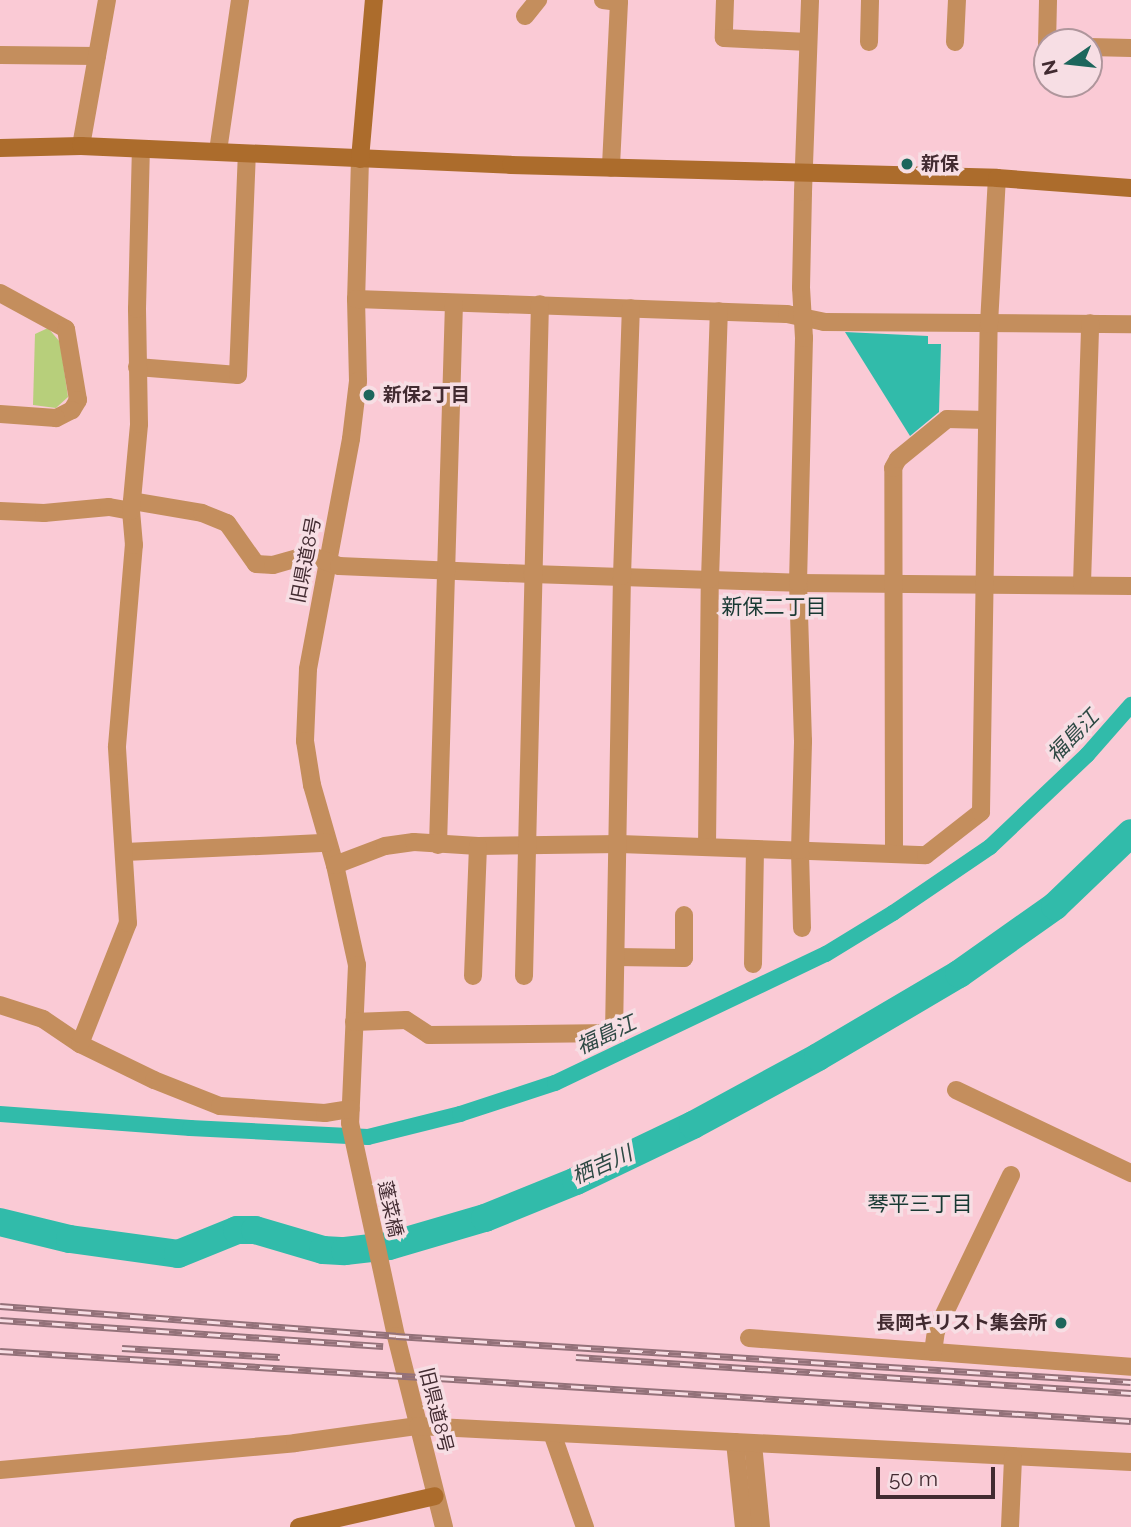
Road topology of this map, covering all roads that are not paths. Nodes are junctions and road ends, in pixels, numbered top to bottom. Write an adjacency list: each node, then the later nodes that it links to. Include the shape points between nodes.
1 (107, 0): 19 (street)
2 (240, 0): 23 (street)
3 (373, 0): 25 (street, 旧県道8号)
4 (538, 0): 11 (street)
5 (603, 0): 26 (street, via 619,2)
6 (725, 0): 13 (street, via 723,38)
7 (810, 0): 13 (street)
8 (870, 0): 14 (street)
9 (957, 0): 15 (street)
10 (1048, 0): 12 (street)
11 (525, 16)
12 (1047, 28)
13 (808, 42): 27 (street)
14 (869, 42)
15 (955, 42)
16 (1103, 47): 17 (street)
17 (1131, 48)
18 (0, 55): 19 (street)
19 (97, 56): 20 (street)
20 (81, 146): 21 (street); 22 (street)
21 (0, 148)
22 (141, 150): 23 (street); 40 (street)
23 (218, 151): 24 (street)
24 (247, 154): 25 (street); 40 (street, via 238,375)
25 (360, 159): 26 (street); 31 (street, 旧県道8号)
26 (611, 168): 27 (street)
27 (803, 173): 28 (street); 36 (street)
28 (998, 178): 29 (street); 38 (street)
29 (1131, 188)
30 (0, 293): 41 (street, via 66,329 78,400 72,411 56,418)
31 (356, 299): 32 (street); 45 (street, 旧県道8号, via 358,381 352,439)
32 (454, 303): 33 (street); 46 (street)
33 (540, 304): 34 (street); 47 (street)
34 (631, 308): 35 (street); 48 (street)
35 (719, 311): 36 (street); 49 (street)
36 (803, 318): 38 (street); 50 (street)
37 (1090, 323): 38 (street); 39 (street); 53 (street)
38 (989, 324): 42 (street)
39 (1131, 324)
40 (137, 367): 43 (street, via 139,425)
41 (0, 414)
42 (986, 420): 51 (street, via 947,419 894,463); 52 (street)
43 (132, 506): 44 (street, via 44,513); 45 (street, via 202,513 227,523 256,564 273,565 309,555); 63 (street, via 134,545 117,746)
44 (0, 511)
45 (327, 563): 46 (street); 55 (street, 旧県道8号, via 304,711 312,785)
46 (446, 571): 47 (street); 57 (street)
47 (532, 574): 48 (street); 58 (street)
48 (622, 576): 49 (street); 56 (street)
49 (710, 579): 50 (street); 60 (street)
50 (798, 583): 51 (street); 62 (street, via 803,741)
51 (895, 584): 52 (street); 64 (street)
52 (983, 584): 53 (street); 64 (street, via 981,811 926,855)
53 (1082, 584): 54 (street)
54 (1131, 586)
55 (327, 843): 63 (street); 65 (street, 旧県道8号)
56 (620, 844): 58 (street); 60 (street); 68 (street)
57 (438, 845): 59 (street); 65 (street, via 385,846)
58 (526, 845): 59 (street); 71 (street)
59 (478, 846): 70 (street)
60 (707, 847): 61 (street)
61 (755, 849): 62 (street); 69 (street)
62 (800, 850): 64 (street); 67 (street)
63 (125, 852): 74 (street, via 128,923)
64 (894, 853)
65 (335, 865): 73 (street, 旧県道8号, via 357,965)
66 (684, 915): 68 (street, via 684,958)
67 (802, 929)
68 (616, 957): 73 (street, via 614,1033 429,1035 406,1020)
69 (753, 964)
70 (473, 976)
71 (524, 976)
72 (0, 1005): 74 (street, via 43,1019)
73 (354, 1022): 76 (street, 旧県道8号)
74 (80, 1044): 76 (street, via 220,1106)
75 (956, 1090): 77 (street)
76 (350, 1116): 79 (street, 蓬菜橋)
77 (1131, 1173)
78 (1011, 1175): 81 (street, via 936,1331)
79 (389, 1303): 83 (street, 旧県道8号)
80 (749, 1338): 81 (street)
81 (933, 1352): 82 (street)
82 (1131, 1367)
83 (418, 1426): 84 (street); 88 (street, via 295,1443); 89 (street, 旧県道8号)
84 (552, 1433): 85 (street); 92 (street)
85 (744, 1443): 86 (street); 93 (street); 94 (street)
86 (1013, 1458): 87 (street); 95 (street)
87 (1131, 1462)
88 (0, 1470)
89 (435, 1496): 90 (street); 91 (street, 旧県道8号)
90 (299, 1527)
91 (444, 1527)
92 (585, 1527)
93 (744, 1527)
94 (761, 1527)
95 (1010, 1527)

